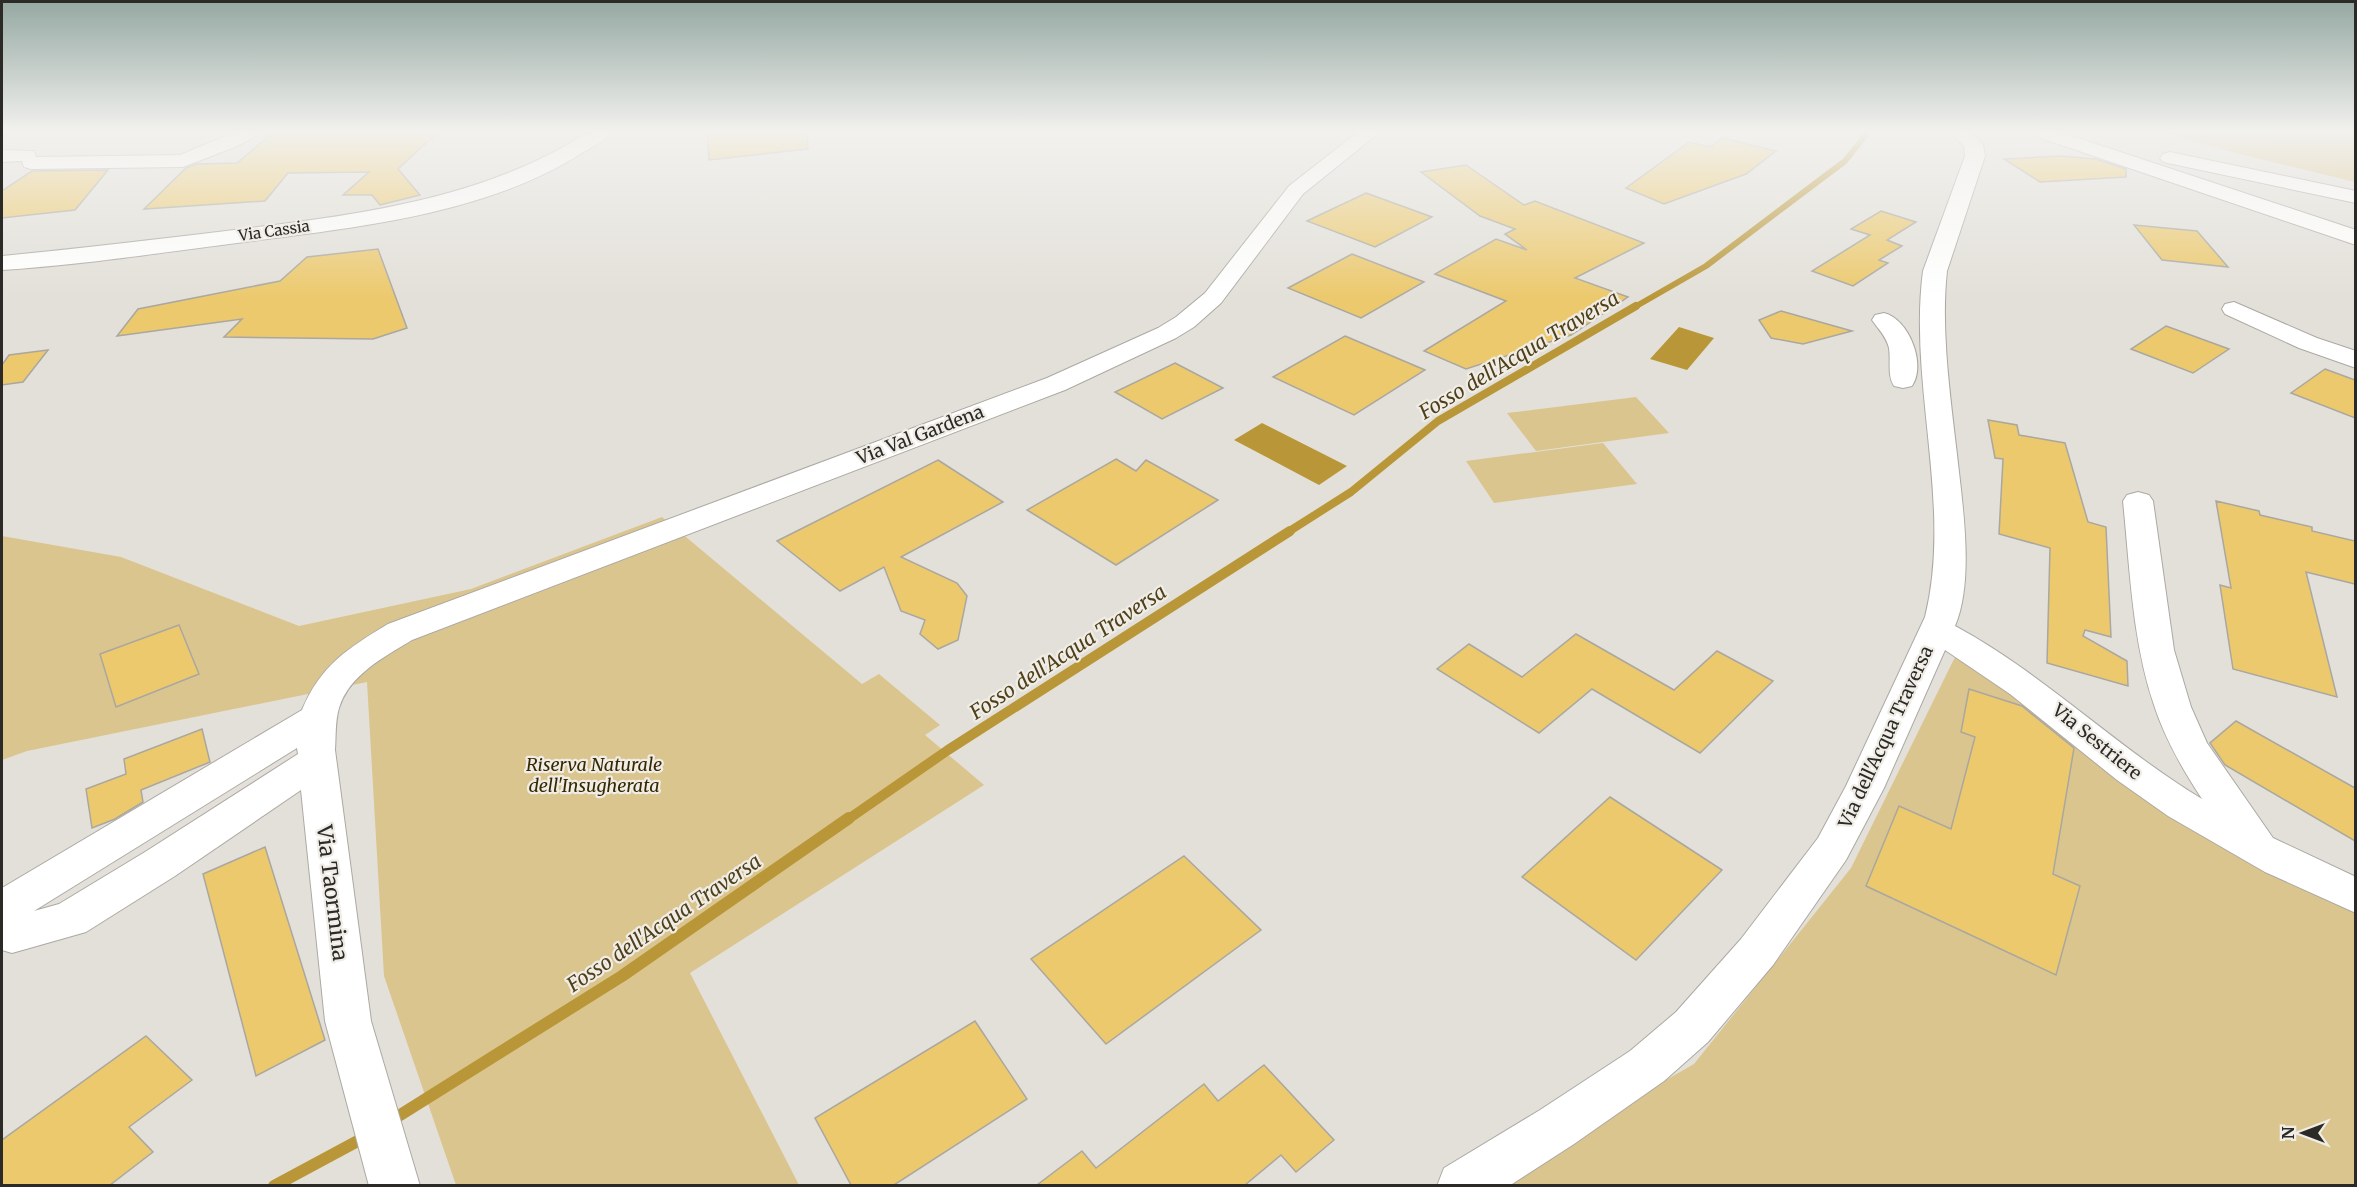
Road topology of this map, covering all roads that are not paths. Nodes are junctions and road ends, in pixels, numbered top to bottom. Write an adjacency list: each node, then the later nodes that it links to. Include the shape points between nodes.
1 (488, 187): 8 (street, Via Cassia, via 409,209 300,228)
2 (1299, 187): 17 (street, Via Val Gardena, via 1214,298 1167,333 1056,384)
3 (1964, 187): 12 (street, Via dell'Acqua Traversa, via 1935,271)
4 (2204, 187): 7 (street)
5 (2311, 187): 6 (street)
6 (2355, 197)
7 (2355, 238)
8 (2, 263)
9 (2234, 309): 13 (street)
10 (1884, 320): 11 (street)
11 (1902, 346): 12 (street); 14 (street)
12 (1935, 352): 16 (street, Via dell'Acqua Traversa, via 1952,538 1945,604)
13 (2355, 360)
14 (1903, 380)
15 (2138, 501): 20 (street, via 2154,635 2175,713 2195,756)
16 (1936, 630): 20 (street, Via Sestriere, via 2009,672 2160,791); 24 (street, Via dell'Acqua Traversa, via 1850,818 1832,849 1736,979 1657,1059)
17 (400, 632): 18 (street, Via Taormina, via 352,662 336,679)
18 (318, 717): 19 (street, Via Taormina); 22 (street)
19 (316, 761): 22 (street, via 71,919); 23 (street, Via Taormina, via 348,1022)
20 (2260, 852): 21 (street, Via Sestriere)
21 (2355, 896)
22 (4, 926)
23 (385, 1149)
24 (1462, 1185)

